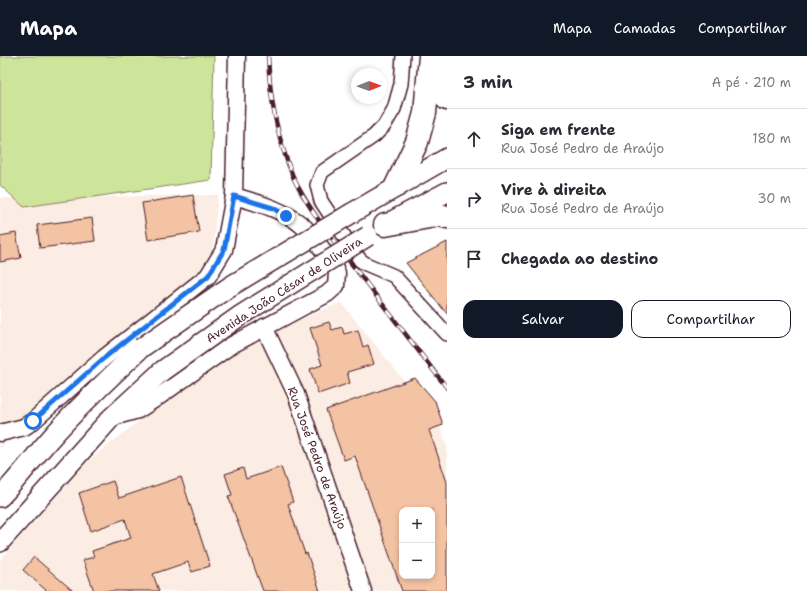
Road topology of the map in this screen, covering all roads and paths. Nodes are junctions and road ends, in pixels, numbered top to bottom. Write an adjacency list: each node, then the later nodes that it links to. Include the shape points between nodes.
1 (237, 56): 9 (street)
2 (403, 56): 13 (street, via 401,84 394,109 384,126 374,136 322,172 317,185 321,201 360,260 394,276)
3 (430, 56): 7 (highway, via 425,113 417,142)
4 (445, 56): 5 (highway, via 442,82)
5 (447, 99)
6 (447, 158): 7 (main road)
7 (396, 186): 16 (main road, bridge, via 229,287 141,348 93,393)
8 (447, 192): 11 (main road, Avenida João César de Oliveira)
9 (234, 196): 12 (street, via 273,208 305,227 337,273 336,286 327,294); 15 (street, via 224,250 208,276 104,358 33,421 24,427)
10 (447, 216): 11 (highway, via 440,215)
11 (377, 231): 14 (main road, Avenida João César de Oliveira, bridge, via 241,314 162,371)
12 (264, 327): 14 (street, via 230,346 138,410); 19 (street, Rua José Pedro de Araújo, via 296,394)
13 (447, 334)
14 (111, 418): 18 (main road, Avenida João César de Oliveira)
15 (0, 433)
16 (7, 482): 17 (main road)
17 (0, 497)
18 (0, 542)
19 (363, 591)

